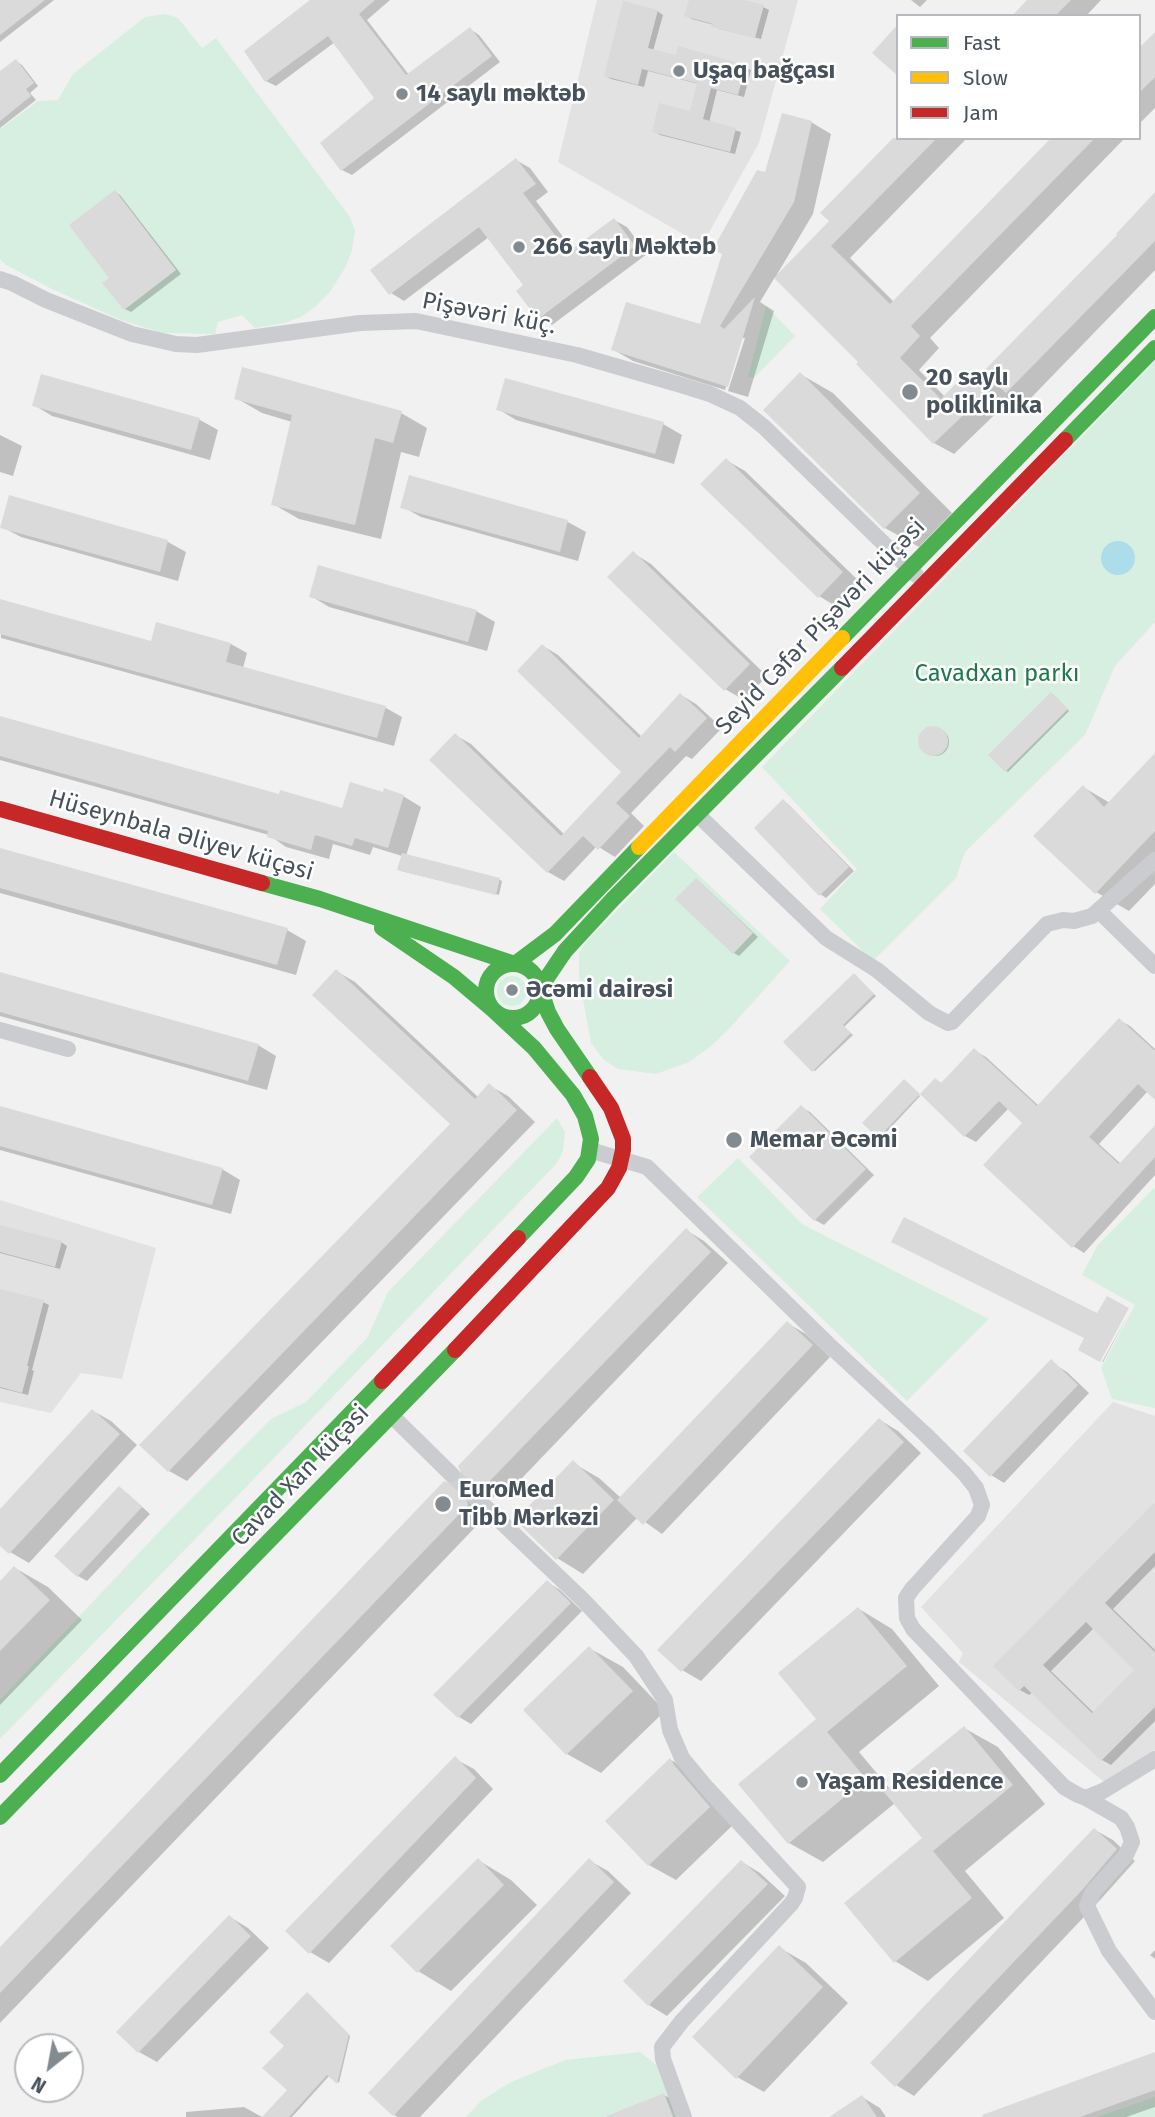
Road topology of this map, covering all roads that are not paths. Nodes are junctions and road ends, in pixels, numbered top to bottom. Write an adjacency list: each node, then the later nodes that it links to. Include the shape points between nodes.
1 (0, 279): 4 (street, Pişəvəri küç., via 132,334 176,344 416,321 577,355 710,394 740,408 764,428)
2 (1155, 317): 4 (street, Seyid Cəfər Pişəvəri küçəsi)
3 (1155, 348): 5 (street, Seyid Cəfər Pişəvəri küçəsi)
4 (910, 569): 5 (street, Pişəvəri küç.); 11 (street, Seyid Cəfər Pişəvəri küçəsi, via 555,934)
5 (925, 583): 7 (street, Seyid Cəfər Pişəvəri küçəsi)
6 (0, 809): 9 (street, Hüseynbala Əliyev küçəsi)
7 (698, 815): 10 (street, via 826,938 948,1023 1047,924); 13 (street, Seyid Cəfər Pişəvəri küçəsi, via 581,932)
8 (1155, 860): 10 (street)
9 (350, 908): 11 (street); 14 (street, via 418,951)
10 (1100, 912): 12 (street)
11 (515, 964): 13 (street, via 535,974); 14 (street, via 491,975 486,992)
12 (1155, 966)
13 (540, 988): 14 (street, via 537,1005 524,1017 507,1018); 18 (street, via 557,1029 611,1108 622,1139)
14 (492, 1009): 17 (street, via 534,1048 573,1095 589,1127)
15 (0, 1030): 16 (street)
16 (68, 1049)
17 (590, 1150): 18 (street); 23 (street, Cavad Xan küçəsi, via 576,1177)
18 (622, 1158): 19 (street, Cavad Xan küçəsi, via 601,1196); 24 (street, via 647,1167 976,1488 982,1505 978,1516 912,1588 906,1598 907,1618 1065,1787)
19 (392, 1416): 20 (street); 25 (street, Cavad Xan küçəsi)
20 (451, 1474)
21 (475, 1497): 27 (street, via 636,1656 665,1700 670,1730 682,1758 798,1887 791,1904 662,2047)
22 (1155, 1759): 24 (street, via 1115,1786)
23 (0, 1775)
24 (1086, 1798): 26 (street, via 1121,1818 1132,1842 1087,1906 1109,1951)
25 (0, 1817)
26 (1155, 2012)
27 (684, 2117)

